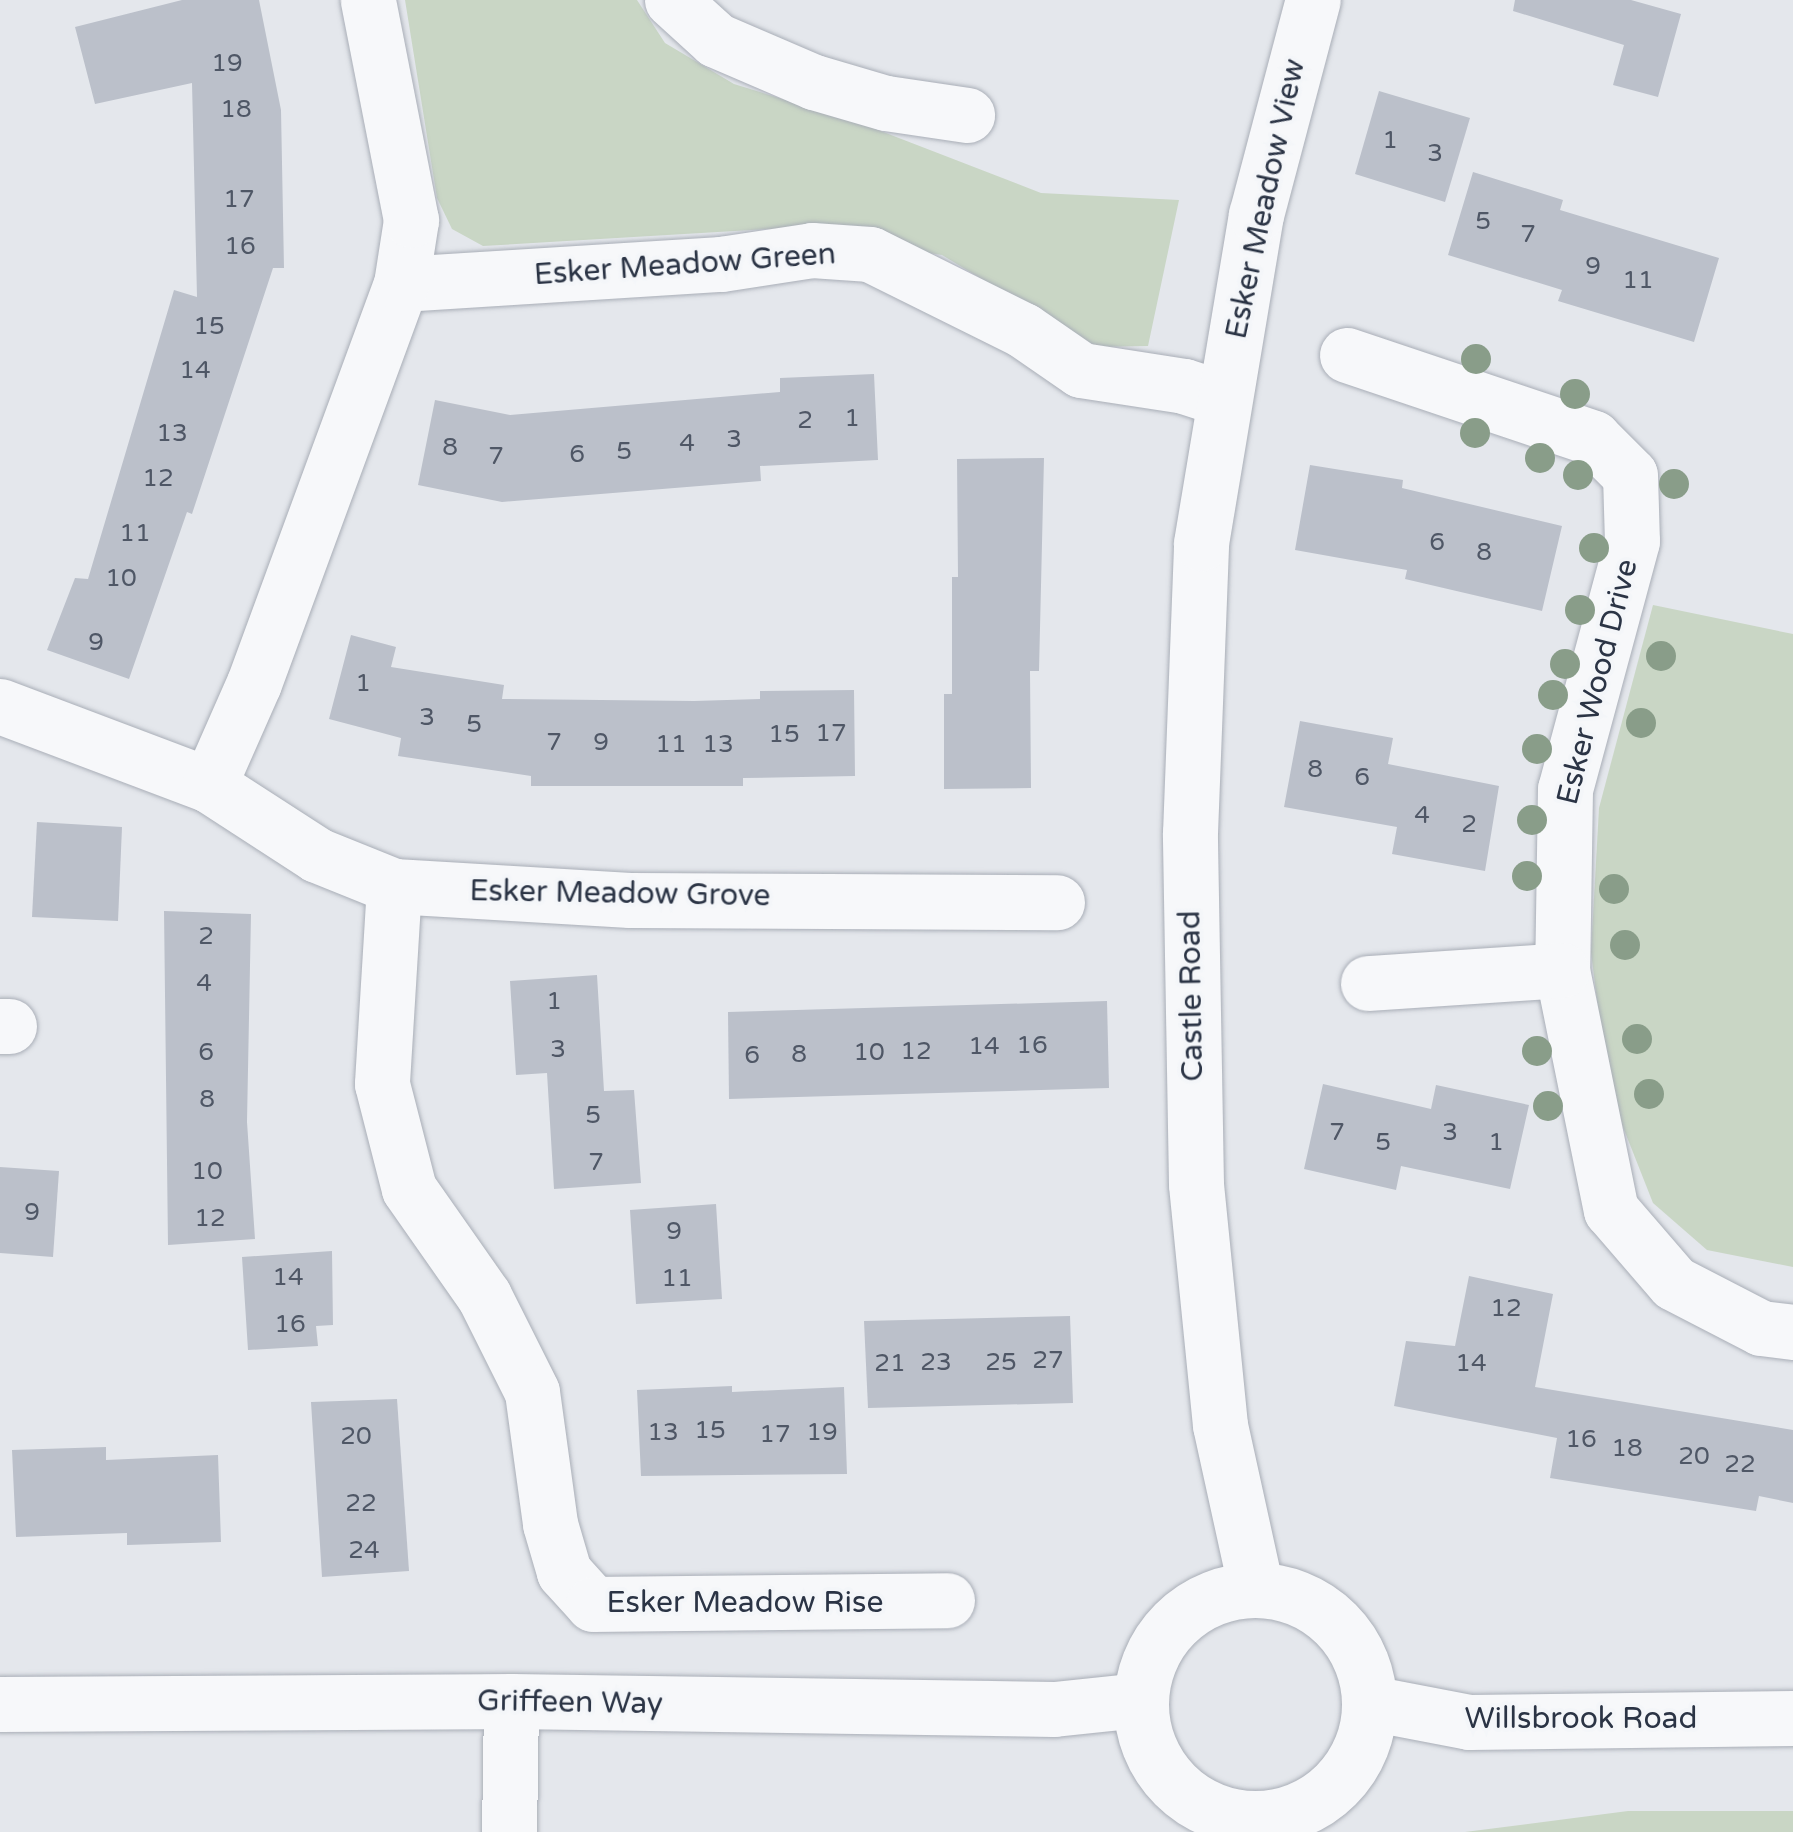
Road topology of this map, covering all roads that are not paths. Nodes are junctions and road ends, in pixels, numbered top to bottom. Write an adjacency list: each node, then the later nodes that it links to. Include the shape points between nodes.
1 (368, 0): 5 (street, via 410,220)
2 (672, 0): 4 (street, via 716,40 814,82 886,103)
3 (1313, 0): 7 (street, Esker Meadow View, via 1264,180)
4 (968, 114)
5 (401, 284): 7 (street, Esker Meadow Green, via 722,264 812,250 870,254 1023,330 1081,370); 9 (street, via 254,683)
6 (1347, 355): 12 (street, Esker Wood Drive, via 1593,438 1630,475 1632,541 1566,789)
7 (1224, 399): 15 (street, Castle Road, via 1200,543 1190,817 1196,1184 1220,1425)
8 (0, 706): 9 (street, Esker Meadow Grove)
9 (209, 786): 10 (street, Esker Meadow Grove, via 317,855)
10 (394, 886): 11 (street, Esker Meadow Grove, via 630,900); 16 (street, Esker Meadow Rise, via 382,1084 409,1189 484,1296 532,1392 550,1524 564,1572 593,1604)
11 (1057, 902)
12 (1562, 970): 13 (street); 14 (street, Esker Wood Drive, via 1611,1210 1674,1284 1761,1328)
13 (1368, 982)
14 (1793, 1332)
15 (1256, 1589): 17 (street, via 1222,1594 1190,1609 1164,1633 1146,1665); 19 (street, via 1291,1595 1323,1612 1348,1637 1364,1668)
16 (947, 1600)
17 (1140, 1700): 18 (street, Griffeen Way, via 1054,1709); 22 (street, via 1145,1738 1163,1772 1191,1800)
18 (512, 1702): 20 (street, Griffeen Way); 23 (street)
19 (1370, 1703): 21 (street, Willsbrook Road, via 1469,1722); 22 (street, via 1365,1737 1328,1793)
20 (0, 1704)
21 (1793, 1718)
22 (1266, 1825)
23 (509, 1832)

